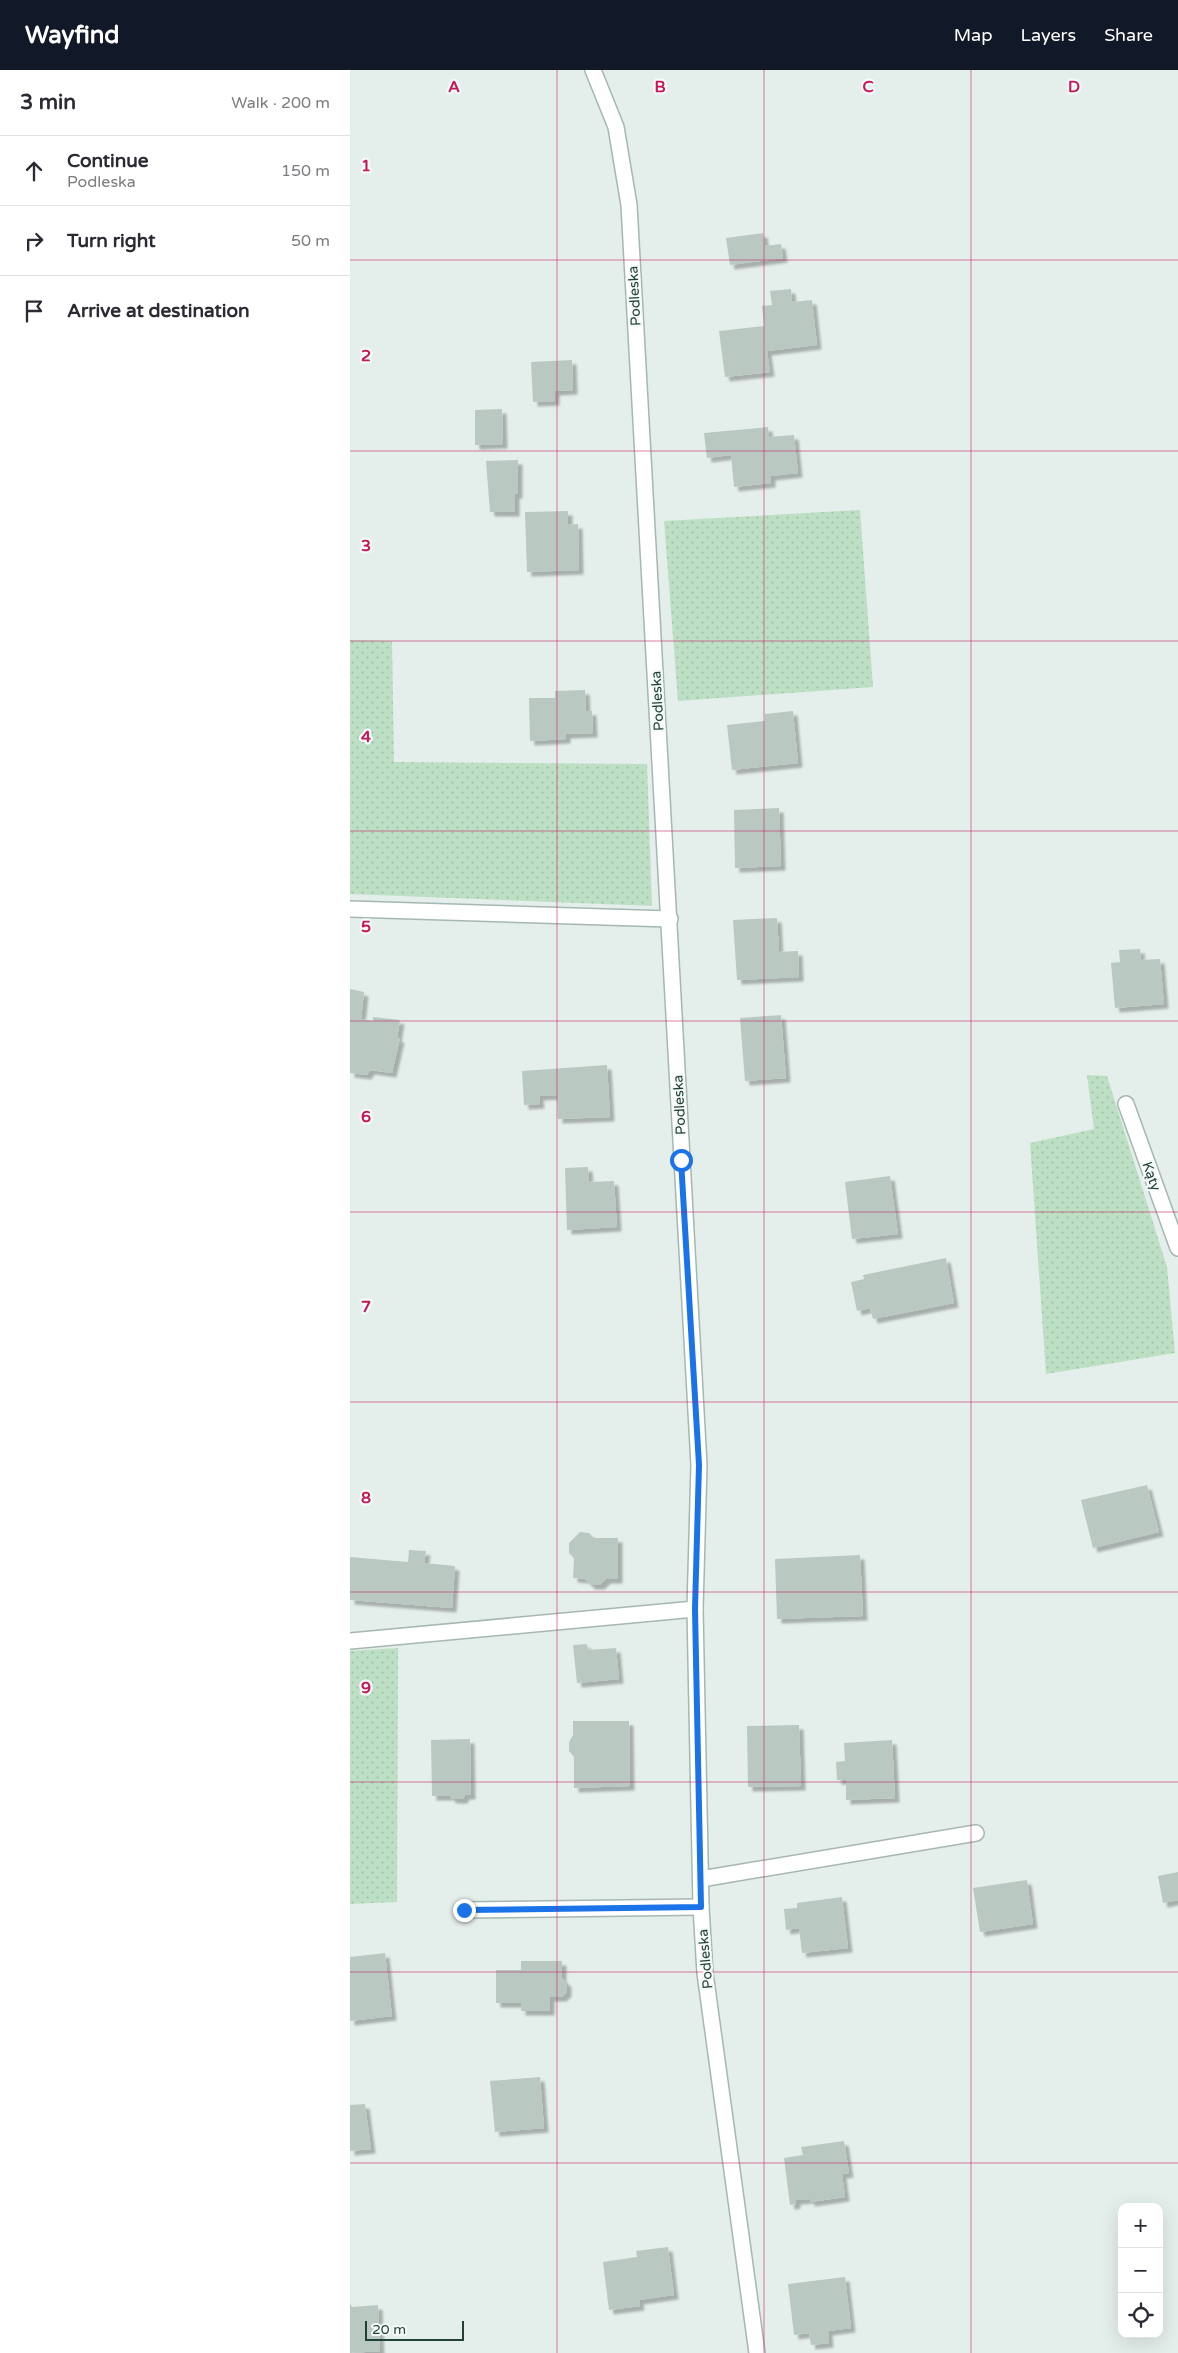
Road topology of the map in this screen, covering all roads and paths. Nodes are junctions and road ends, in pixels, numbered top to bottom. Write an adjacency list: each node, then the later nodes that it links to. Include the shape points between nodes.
1 (593, 70): 3 (street, Podleska, via 616,127 629,205)
2 (350, 909): 3 (street)
3 (670, 919): 6 (street, Podleska, via 699,1465)
4 (1126, 1104): 5 (street, Kąty)
5 (1178, 1248)
6 (695, 1609): 7 (street); 9 (street, Podleska)
7 (350, 1641)
8 (976, 1833): 9 (street)
9 (701, 1880): 10 (street, Podleska)
10 (701, 1907): 11 (street); 12 (street, Podleska, via 706,1974)
11 (464, 1910)
12 (757, 2353)

